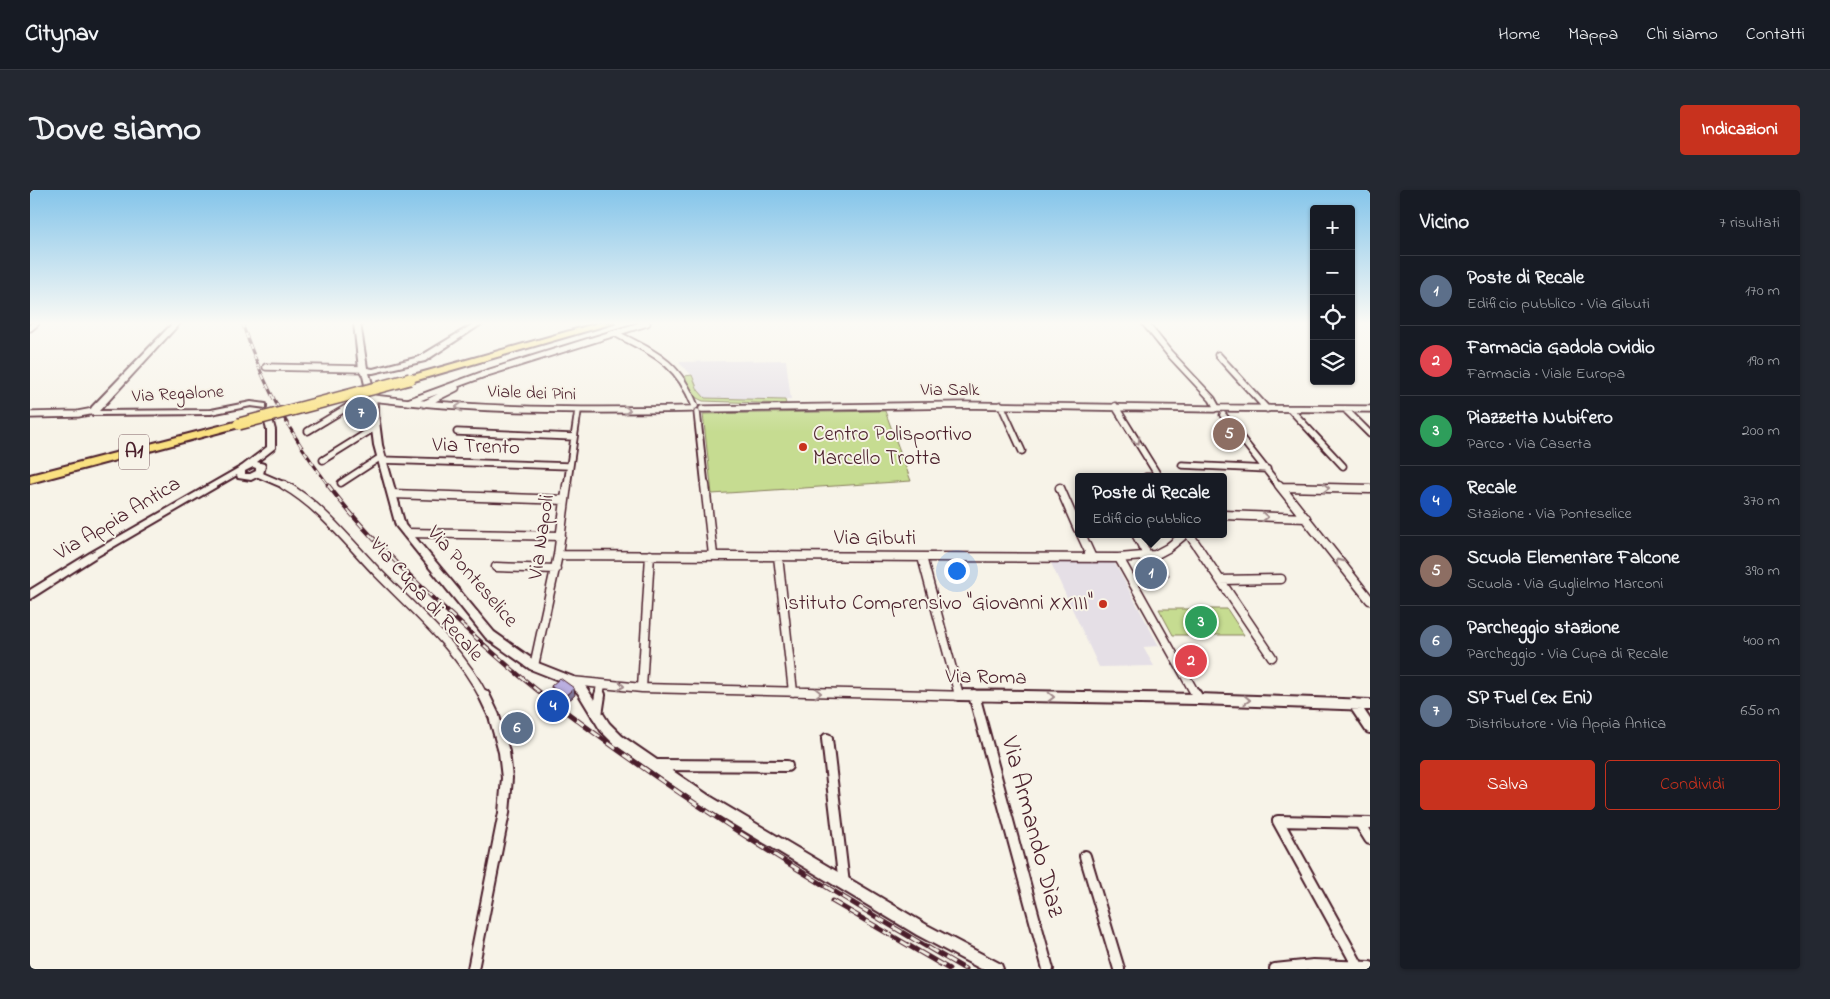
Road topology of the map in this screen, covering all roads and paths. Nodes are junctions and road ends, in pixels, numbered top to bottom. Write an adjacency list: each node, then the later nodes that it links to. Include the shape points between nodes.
1 (143, 359): 26 (street, Via Regalone)
2 (363, 359): 12 (street, Via Ponteselice)
3 (421, 359): 11 (street)
4 (464, 359): 14 (highway, A1)
5 (472, 359): 14 (highway, A1)
6 (529, 359): 13 (street)
7 (662, 359): 21 (street, via 683,380)
8 (1175, 359): 28 (street)
9 (1221, 359): 22 (street)
10 (266, 367): 12 (street)
11 (377, 367): 12 (street); 12 (street)
12 (365, 370): 15 (street, Via Ponteselice)
13 (487, 372): 16 (street); 17 (street)
14 (409, 376): 30 (highway, A1, bridge)
15 (371, 395): 16 (street, Viale dei Pini); 32 (street, Via Ponteselice); 33 (street)
16 (408, 402): 17 (street, Viale dei Pini)
17 (424, 404): 27 (street, Viale dei Pini, one-way to 17)
18 (1001, 405): 20 (street, Via Salk); 21 (street, Via Salk); 37 (street)
19 (262, 406): 26 (street, Via Regalone, via 251,404 211,412 99,414)
20 (1115, 406): 28 (street, Via Salk); 48 (street, one-way to 48)
21 (696, 409): 27 (street, Viale dei Pini, one-way to 21); 67 (street)
22 (1266, 409): 23 (street); 28 (street)
23 (1290, 409): 24 (street); 43 (street)
24 (1345, 409): 25 (street); 35 (street)
25 (1370, 409)
26 (94, 411): 29 (street, Via Regalone)
27 (578, 411): 36 (street, Via Napoli)
28 (1219, 411): 44 (street)
29 (30, 415)
30 (238, 420): 47 (highway, A1); 49 (highway, A1)
31 (268, 420): 38 (street, via 272,445)
32 (376, 427): 39 (street, Via Ponteselice); 40 (street)
33 (308, 430)
34 (457, 432): 36 (street)
35 (1370, 434)
36 (574, 437): 42 (street, Via Napoli)
37 (1022, 451)
38 (262, 455): 45 (street); 46 (street)
39 (382, 459): 42 (street, Via Trento); 50 (street); 54 (street, Via Ponteselice)
40 (323, 460)
41 (1182, 465): 44 (street)
42 (569, 466): 55 (street, Via Napoli)
43 (1343, 466)
44 (1267, 469): 51 (street)
45 (244, 470): 46 (street, Via Appia Antica, via 255,464); 77 (street, Via Appia Antica, via 93,555)
46 (260, 470): 101 (street, Via Cupa di Recale, via 322,514 454,652 491,708 504,752 507,778 504,813)
47 (30, 471)
48 (1157, 473)
49 (30, 480)
50 (341, 483)
51 (1282, 487): 53 (street, one-way to 53); 58 (street)
52 (1060, 488): 56 (street)
53 (1370, 489)
54 (392, 494): 55 (street); 59 (street, Via Ponteselice, via 401,526)
55 (565, 500): 60 (street, Via Napoli)
56 (1075, 512)
57 (1227, 515): 58 (street, one-way to 58)
58 (1306, 518): 78 (street, one-way to 58)
59 (406, 532): 60 (street); 80 (street, Via Ponteselice, via 490,635)
60 (561, 536): 65 (street, Via Napoli)
61 (1083, 538): 71 (street)
62 (1138, 538): 69 (street)
63 (1180, 538): 69 (street, Via Gibuti, via 1168,548)
64 (1192, 538): 75 (street)
65 (558, 555): 66 (street, Via Gibuti); 74 (street, Via Napoli)
66 (650, 555): 67 (street, Via Gibuti); 83 (street)
67 (713, 555): 68 (street, Via Gibuti)
68 (778, 556): 70 (street, Via Gibuti); 84 (street)
69 (1148, 556): 72 (street, Via Gibuti)
70 (922, 557): 71 (street, Via Gibuti); 85 (street)
71 (1092, 558): 72 (street, Via Gibuti)
72 (1119, 558): 87 (street)
73 (496, 567): 74 (street)
74 (556, 569): 80 (street, Via Napoli)
75 (1220, 580): 76 (street); 79 (street)
76 (1281, 580)
77 (30, 595)
78 (1370, 599)
79 (1272, 657)
80 (534, 666): 81 (street, Via Ponteselice)
81 (572, 681): 82 (street, Via Roma); 90 (street, Via Ponteselice, via 582,690)
82 (601, 684): 83 (street, Via Roma, one-way to 83); 90 (street)
83 (642, 688): 84 (street, Via Roma)
84 (793, 692): 85 (street, Via Roma, one-way to 85)
85 (959, 695): 86 (street, Via Roma)
86 (974, 695): 87 (street, Via Roma, one-way to 87); 103 (street, Via Armando Dìaz)
87 (1198, 698): 88 (street, Via Roma, one-way to 88)
88 (1354, 704): 89 (street, Via Roma); 91 (street)
89 (1370, 705)
90 (597, 716): 93 (street, Via Ponteselice, via 618,740)
91 (1370, 728)
92 (826, 739): 98 (street)
93 (654, 765): 94 (street); 98 (street, Via Ponteselice, via 702,799)
94 (787, 766)
95 (1365, 823): 96 (street); 99 (street, via 1278,821)
96 (1370, 839)
97 (1085, 856): 104 (street)
98 (844, 884): 102 (street, Via Ponteselice)
99 (1358, 966): 100 (street); 105 (street, via 1313,965)
100 (1370, 967)
101 (473, 969)
102 (996, 969)
103 (1048, 969)
104 (1119, 969)
105 (1275, 969)

